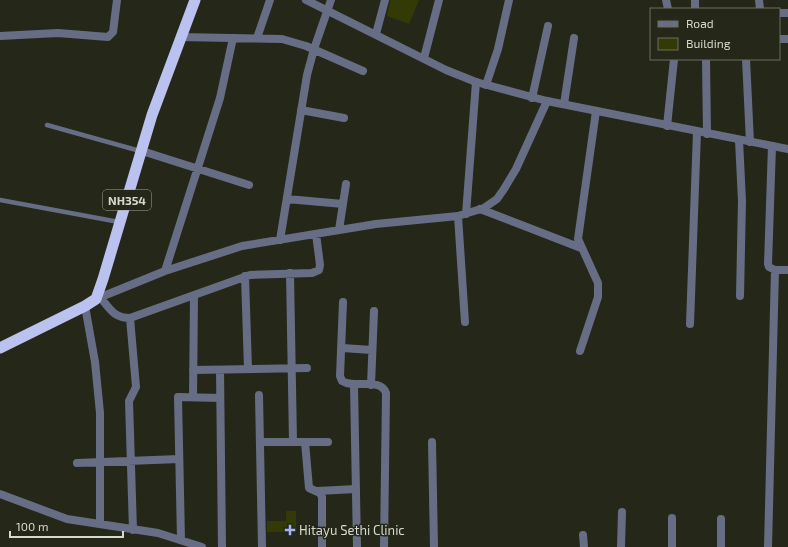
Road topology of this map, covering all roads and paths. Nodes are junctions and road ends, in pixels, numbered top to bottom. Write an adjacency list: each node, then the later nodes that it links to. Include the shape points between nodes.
1 (117, 0): 12 (street, via 113,32 108,37 58,33)
2 (195, 0): 13 (highway, NH354)
3 (270, 0): 15 (street)
4 (306, 0): 9 (street)
5 (331, 0): 9 (street)
6 (385, 0): 11 (street)
7 (439, 0): 18 (street)
8 (509, 0): 24 (street, via 498,50)
9 (328, 11): 11 (street); 17 (street)
10 (548, 26): 25 (street)
11 (376, 34): 18 (street)
12 (0, 36)
13 (180, 37): 14 (street); 39 (highway, NH354)
14 (233, 38): 15 (street); 40 (street, via 220,98)
15 (257, 38): 17 (street, via 282,39)
16 (574, 38): 27 (street)
17 (314, 49): 22 (street); 28 (street)
18 (424, 58): 23 (street)
19 (674, 60): 32 (street)
20 (706, 60): 34 (street)
21 (746, 60): 36 (street)
22 (363, 71)
23 (476, 82): 24 (street); 47 (street)
24 (486, 85): 25 (street)
25 (532, 98): 26 (street)
26 (547, 101): 27 (street); 46 (street, via 516,169 504,189 492,204)
27 (564, 104): 29 (street)
28 (301, 110): 30 (street); 43 (street)
29 (596, 111): 32 (street); 52 (street, via 578,231)
30 (344, 118)
31 (47, 125): 39 (lane)
32 (667, 126): 33 (street)
33 (697, 132): 34 (street); 66 (street)
34 (707, 134): 35 (street)
35 (739, 140): 36 (street); 59 (street, via 742,201)
36 (750, 142): 37 (street)
37 (772, 146): 38 (street); 53 (street, via 768,259 769,267)
38 (788, 149)
39 (142, 151): 40 (street); 48 (highway, NH354)
40 (198, 169): 42 (street); 55 (street)
41 (346, 184): 45 (street)
42 (249, 185)
43 (286, 199): 45 (street); 51 (street)
44 (0, 200): 48 (lane)
45 (343, 204): 49 (street)
46 (480, 209): 47 (street); 52 (street)
47 (462, 215): 49 (street); 65 (street)
48 (121, 222): 60 (highway, NH354)
49 (339, 230): 50 (street)
50 (316, 234): 51 (street); 56 (street, via 319,270 312,273)
51 (280, 240): 55 (street, via 230,250)
52 (581, 248): 70 (street, via 599,288)
53 (775, 270): 54 (street); 113 (street)
54 (788, 270)
55 (165, 272): 60 (street)
56 (290, 273): 57 (street); 73 (street)
57 (245, 276): 58 (street); 72 (street)
58 (194, 295): 64 (street); 74 (street)
59 (740, 296)
60 (98, 298): 62 (highway); 64 (street, via 114,314)
61 (343, 302): 68 (street)
62 (85, 306): 67 (highway); 89 (street, via 98,392)
63 (374, 311): 69 (street)
64 (130, 318): 87 (street, via 136,387 129,401)
65 (465, 322)
66 (690, 324)
67 (0, 348)
68 (342, 348): 69 (street); 76 (street, via 341,379 346,384)
69 (372, 350): 77 (street)
70 (580, 351)
71 (307, 368): 73 (street)
72 (248, 369): 73 (street); 75 (street)
73 (293, 369): 82 (street)
74 (193, 370): 75 (street); 79 (street)
75 (220, 370): 80 (street)
76 (354, 385): 77 (street); 90 (street)
77 (371, 385): 107 (street, via 381,386 386,393)
78 (260, 395): 81 (street)
79 (193, 397): 80 (street); 86 (street, via 178,397)
80 (220, 398): 103 (street)
81 (260, 442): 82 (street); 104 (street)
82 (293, 442): 83 (street)
83 (305, 442): 84 (street); 91 (street, via 308,485 310,490)
84 (328, 442)
85 (432, 442): 108 (street)
86 (179, 459): 87 (street); 100 (street)
87 (132, 462): 89 (street); 97 (street)
88 (77, 463): 89 (street)
89 (101, 463): 96 (street)
90 (356, 489): 91 (street); 106 (street)
91 (318, 491): 105 (street, via 322,497)
92 (0, 494): 96 (street, via 67,519)
93 (622, 512): 110 (street)
94 (672, 518): 111 (street)
95 (721, 519): 112 (street)
96 (100, 524): 97 (street)
97 (133, 530): 99 (street)
98 (583, 535): 109 (street)
99 (172, 537): 100 (street); 101 (street)
100 (181, 540): 102 (street)
101 (172, 547)
102 (202, 547)
103 (222, 547)
104 (262, 547)
105 (322, 547)
106 (357, 547)
107 (384, 547)
108 (434, 547)
109 (584, 547)
110 (621, 547)
111 (672, 547)
112 (721, 547)
113 (768, 547)

